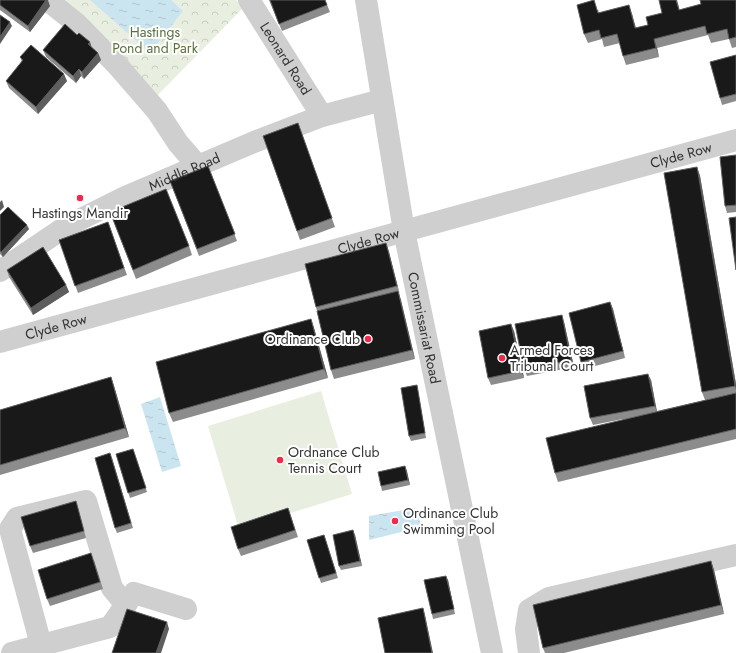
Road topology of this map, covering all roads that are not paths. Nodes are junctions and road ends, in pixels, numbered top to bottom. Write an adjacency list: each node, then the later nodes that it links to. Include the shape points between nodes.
1 (47, 0): 7 (street, via 76,23 118,66 157,111 178,143)
2 (250, 0): 5 (street, Leonard Road)
3 (366, 0): 4 (street, Commissariat Road)
4 (382, 100): 5 (street, Middle Road); 8 (street, Commissariat Road)
5 (322, 116): 7 (street, Middle Road)
6 (736, 140): 8 (street, Clyde Row)
7 (197, 165): 9 (street, Middle Road, via 65,227)
8 (404, 231): 10 (street, Clyde Row); 16 (street, Commissariat Road)
9 (0, 271)
10 (0, 342)
11 (736, 555): 17 (street, via 549,598 529,610 526,628)
12 (126, 605): 13 (street, via 134,594); 14 (street, via 110,627); 14 (street, via 112,588 86,501 16,518 10,529)
13 (186, 609)
14 (41, 645): 15 (street)
15 (12, 653)
16 (492, 653)
17 (529, 653)

